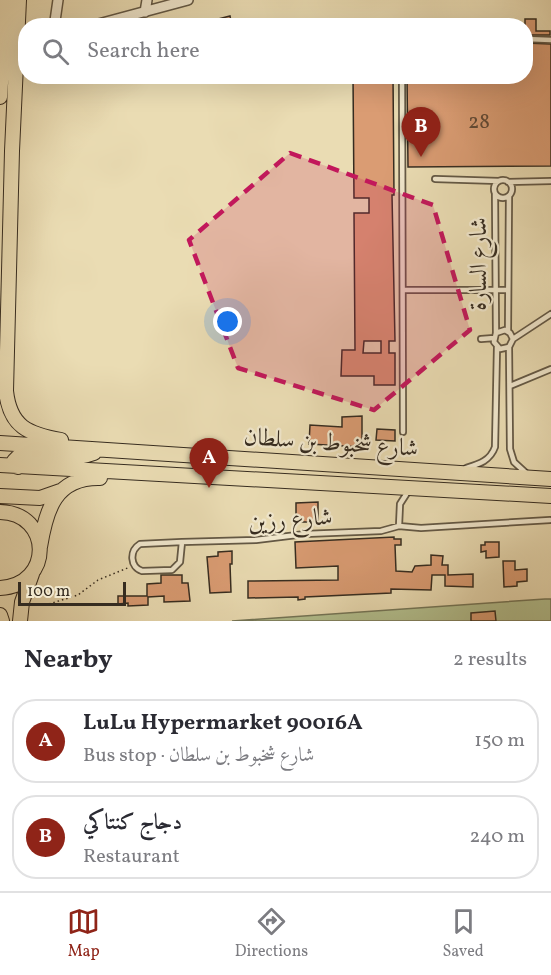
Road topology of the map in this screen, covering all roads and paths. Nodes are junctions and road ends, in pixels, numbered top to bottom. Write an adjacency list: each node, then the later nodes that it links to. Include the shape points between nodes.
1 (6, 0): 14 (main road)
2 (19, 0): 7 (main road)
3 (58, 0): 8 (street)
4 (147, 0): 6 (street)
5 (188, 0): 6 (street)
6 (145, 12): 9 (street)
7 (18, 18)
8 (55, 18)
9 (122, 18)
10 (18, 23): 27 (main road, via 12,225)
11 (533, 39): 12 (lane)
12 (551, 40)
13 (402, 84): 22 (lane)
14 (0, 90): 15 (main road)
15 (0, 97)
16 (435, 179): 17 (lane)
17 (499, 181): 19 (lane); 20 (lane)
18 (551, 181): 19 (lane)
19 (508, 182): 21 (lane, via 512,190)
20 (495, 194): 21 (lane); 23 (lane, شارع السارة)
21 (509, 196): 24 (lane, شارع السارة)
22 (403, 290): 23 (lane); 35 (lane)
23 (496, 290): 24 (lane); 28 (lane, شارع السارة)
24 (508, 290): 26 (lane, شارع السارة)
25 (551, 314): 30 (lane)
26 (508, 331): 28 (lane, via 502,330); 30 (lane)
27 (4, 332): 37 (main road, via 6,391 13,417 31,433)
28 (495, 336): 29 (lane); 31 (lane)
29 (481, 339)
30 (513, 339): 32 (lane)
31 (497, 347): 32 (lane); 40 (lane, via 496,440 492,453 483,462)
32 (510, 347): 34 (lane)
33 (551, 369): 34 (lane)
34 (510, 386): 42 (lane, via 511,457)
35 (403, 432)
36 (0, 444): 37 (main road, شارع شخبوط بن سلطان)
37 (101, 449): 39 (main road, via 72,458 19,456 14,461); 40 (main road, شارع شخبوط بن سلطان)
38 (0, 465): 39 (main road, شارع شخبوط بن سلطان)
39 (18, 467): 41 (main road, شارع شخبوط بن سلطان)
40 (450, 472): 42 (main road, شارع شخبوط بن سلطان)
41 (220, 476): 45 (main road, via 200,483 90,477); 46 (main road, شارع شخبوط بن سلطان)
42 (533, 478): 43 (main road, شارع شخبوط بن سلطان)
43 (551, 479)
44 (410, 488): 46 (main road, شارع شخبوط بن سلطان); 48 (main road, شارع شخبوط بن سلطان); 49 (lane)
45 (61, 490): 47 (main road, via 40,498); 54 (main road, via 45,518)
46 (394, 493): 49 (lane)
47 (0, 496)
48 (551, 496)
49 (400, 504): 52 (lane)
50 (0, 512): 54 (main road, via 13,513 26,521 36,532)
51 (550, 520): 52 (lane, شارع رزين)
52 (399, 526): 53 (lane, شارع رزين, via 381,531)
53 (182, 543): 55 (lane, شارع رزين, via 140,544 133,553); 55 (lane, via 180,562 175,568 142,571)
54 (40, 547): 56 (main road)
55 (134, 565): 58 (path, via 98,579 78,595)
56 (33, 573): 57 (main road, via 15,586); 61 (main road, via 22,602)
57 (0, 588)
58 (49, 604)
59 (0, 615): 60 (main road)
60 (2, 621)
61 (20, 621)

